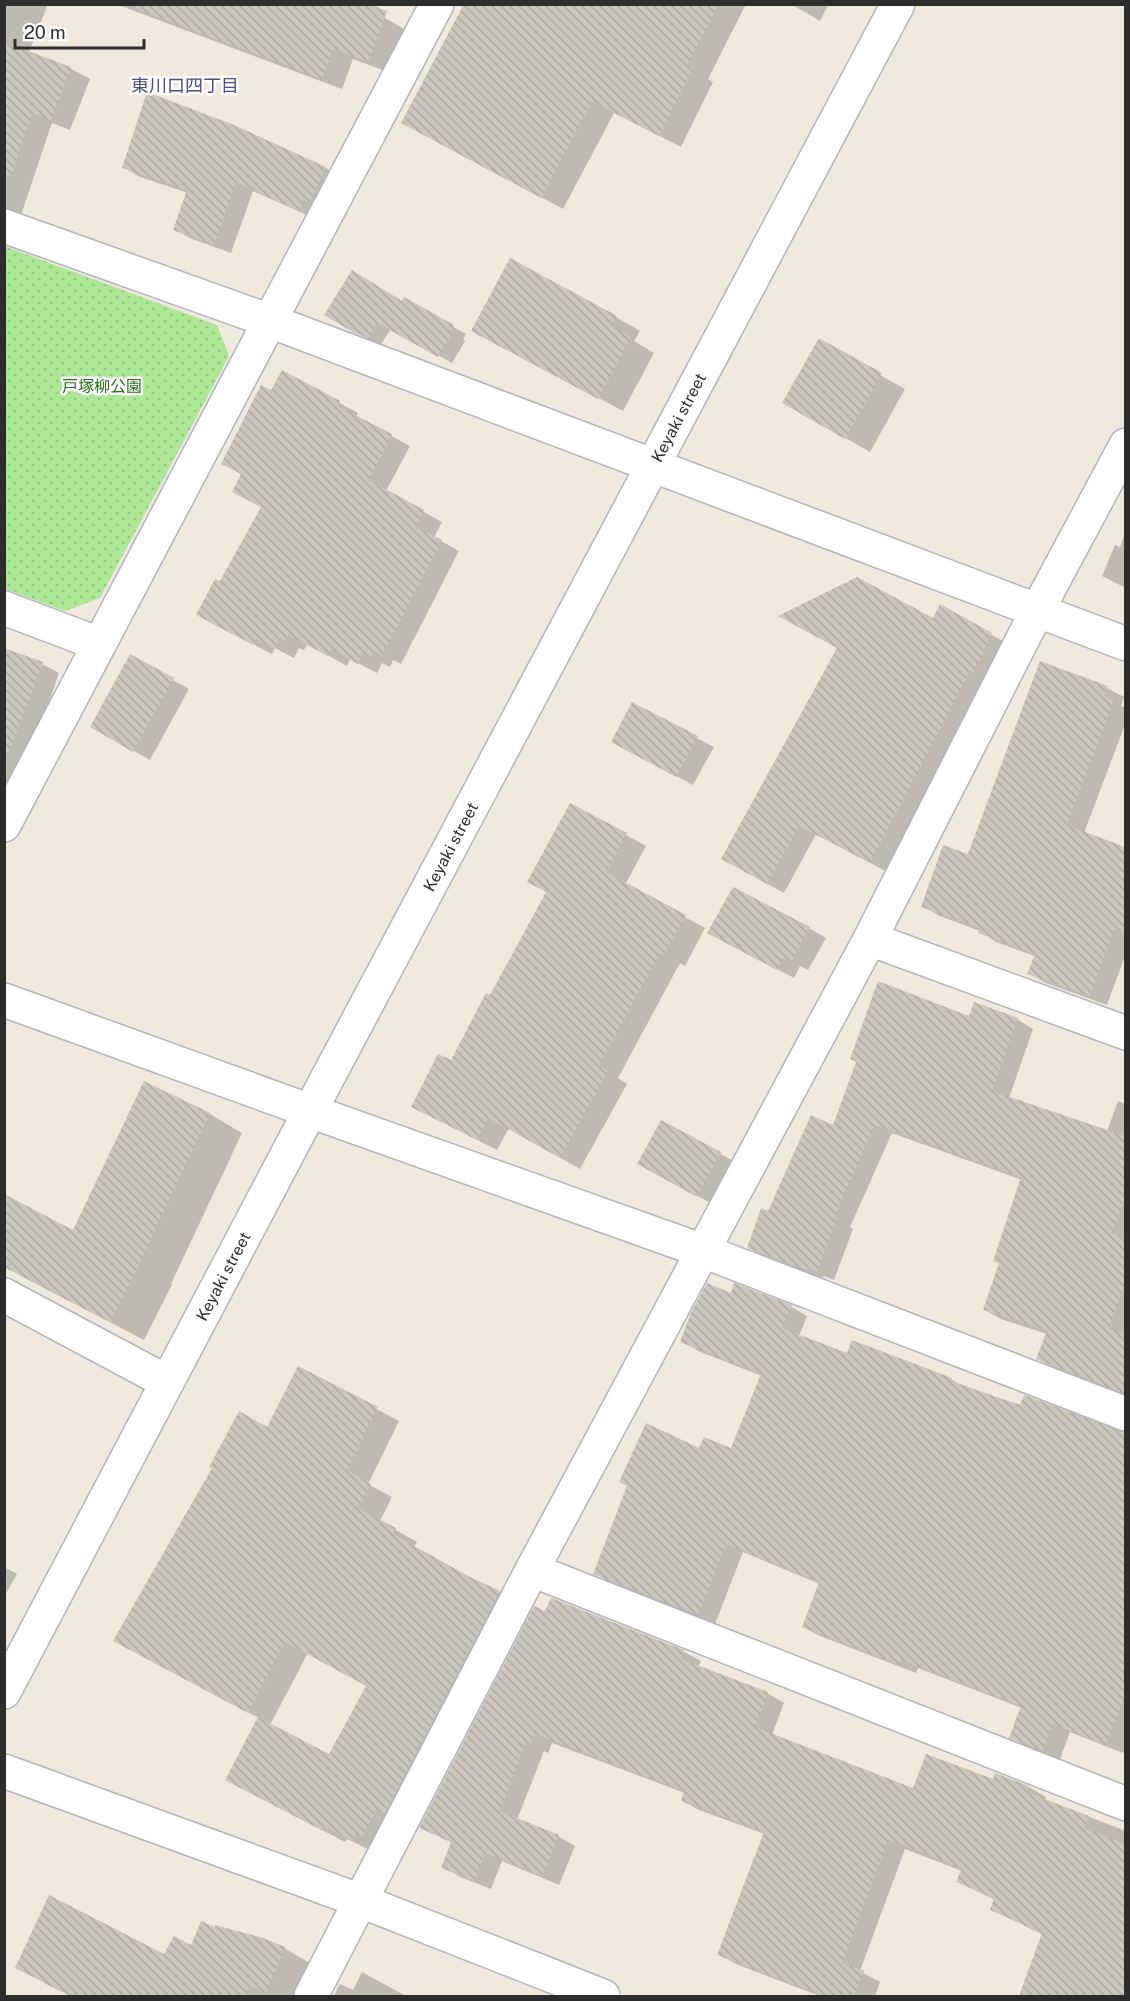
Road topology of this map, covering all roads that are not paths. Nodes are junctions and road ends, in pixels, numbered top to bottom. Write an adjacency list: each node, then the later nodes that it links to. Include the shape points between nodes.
1 (437, 4): 4 (street)
2 (898, 4): 6 (street, Keyaki street)
3 (4, 226): 4 (street)
4 (270, 321): 6 (street); 9 (street)
5 (1125, 445): 8 (street)
6 (653, 466): 8 (street); 15 (street, Keyaki street)
7 (4, 608): 9 (street)
8 (1037, 611): 10 (street); 12 (street)
9 (99, 644): 11 (street)
10 (1125, 644)
11 (4, 825)
12 (870, 939): 14 (street); 16 (street)
13 (4, 1000): 15 (street)
14 (1125, 1034)
15 (310, 1111): 16 (street); 18 (street, Keyaki street)
16 (703, 1251): 19 (street); 20 (street)
17 (4, 1295): 18 (street)
18 (167, 1382): 21 (street, Keyaki street)
19 (1125, 1414)
20 (532, 1570): 23 (street); 24 (street)
21 (4, 1692)
22 (4, 1771): 24 (street)
23 (1125, 1804)
24 (361, 1901): 25 (street); 26 (street)
25 (311, 1996)
26 (603, 1996)

